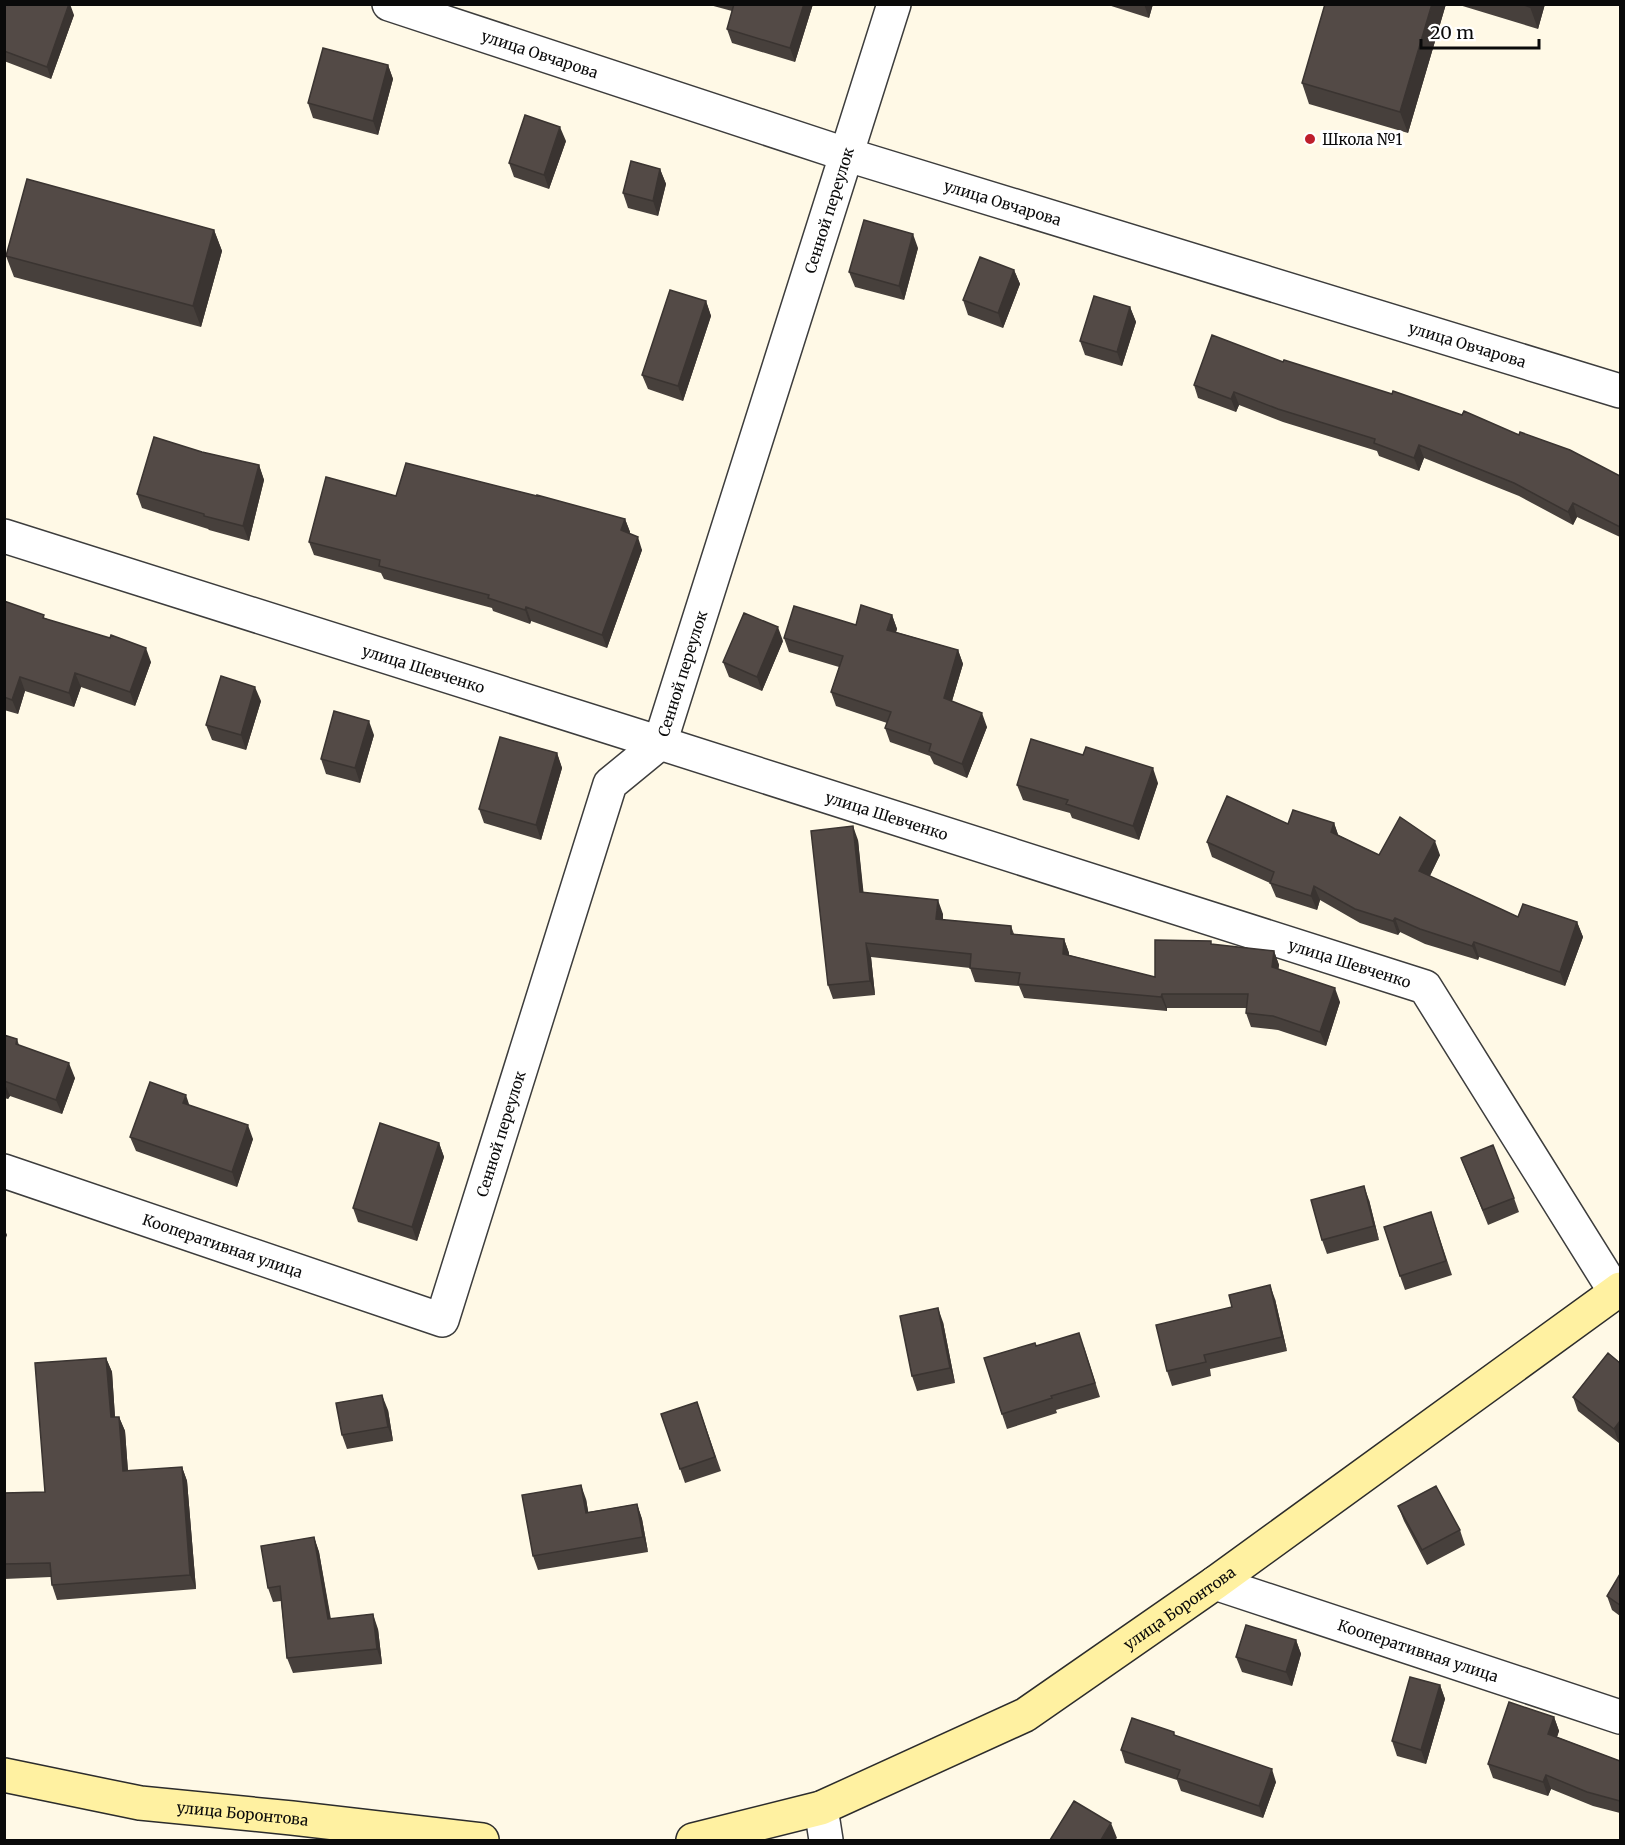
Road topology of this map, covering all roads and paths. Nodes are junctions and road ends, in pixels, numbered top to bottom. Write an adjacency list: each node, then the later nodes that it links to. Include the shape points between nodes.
1 (389, 4): 3 (street, улица Овчарова)
2 (894, 4): 3 (street, Сенной переулок)
3 (848, 155): 4 (street, улица Овчарова); 6 (street, Сенной переулок)
4 (1620, 390)
5 (4, 536): 6 (street, улица Шевченко)
6 (660, 743): 8 (street, улица Шевченко, via 1425,987); 9 (street, Сенной переулок, via 610,784)
7 (4, 1171): 9 (street, Кооперативная улица)
8 (1618, 1291): 10 (street, улица Боронтова)
9 (442, 1320)
10 (1215, 1584): 11 (street, Кооперативная улица); 13 (street, улица Боронтова, via 1025,1715)
11 (1620, 1717)
12 (4, 1775): 14 (street, улица Боронтова, via 140,1803)
13 (821, 1808): 17 (street, улица Боронтова); 18 (street)
14 (292, 1818): 15 (street); 16 (street, улица Боронтова)
15 (376, 1840)
16 (482, 1840)
17 (693, 1840)
18 (826, 1840)

